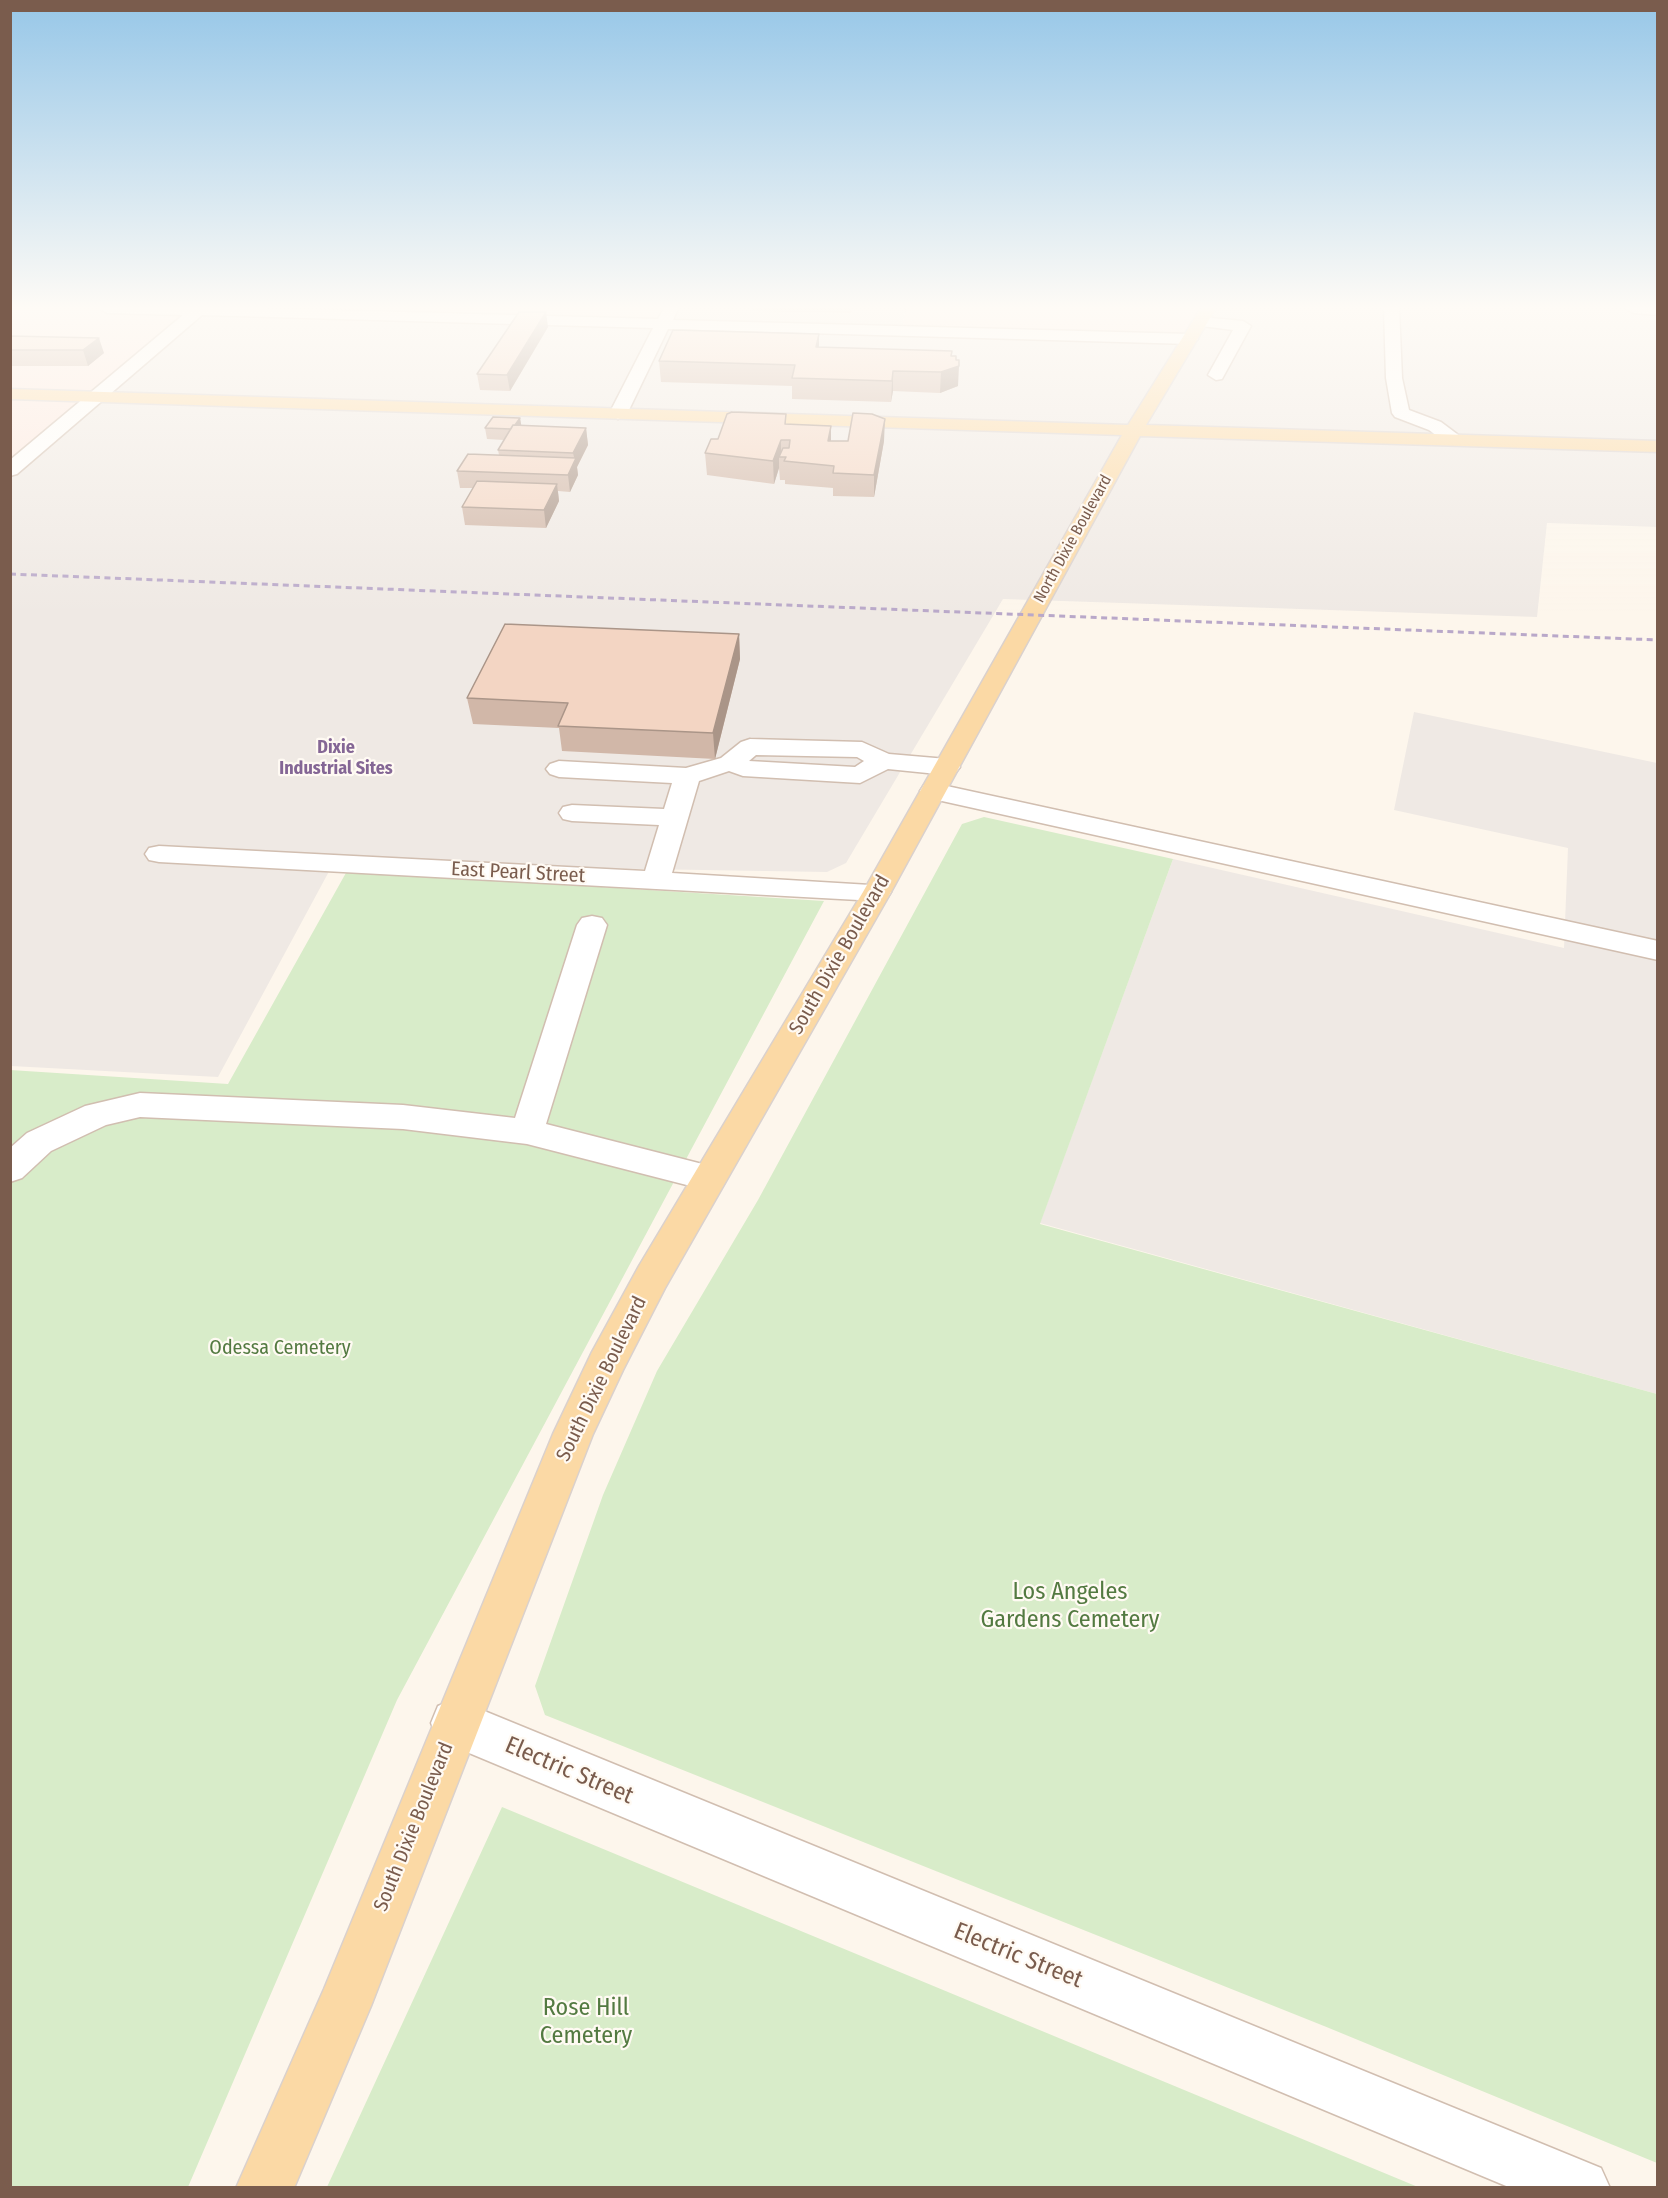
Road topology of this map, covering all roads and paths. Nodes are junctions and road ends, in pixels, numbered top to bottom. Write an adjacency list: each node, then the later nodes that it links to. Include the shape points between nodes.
1 (77, 411): 10 (street)
2 (518, 411): 6 (main road)
3 (620, 411): 6 (street)
4 (1146, 411): 7 (main road, North Dixie Boulevard)
5 (1401, 411): 8 (street, via 1435,426)
6 (618, 414): 7 (main road)
7 (1134, 430): 8 (main road); 11 (main road, North Dixie Boulevard)
8 (1455, 441): 9 (main road)
9 (1658, 447)
10 (10, 470)
11 (1031, 615): 14 (main road, South Dixie Boulevard)
12 (559, 769): 13 (street)
13 (687, 776): 14 (street, via 730,764 860,775 883,761); 16 (street)
14 (940, 779): 19 (main road, South Dixie Boulevard); 21 (street)
15 (572, 813): 16 (street)
16 (674, 819): 18 (street)
17 (159, 855): 18 (street, East Pearl Street)
18 (656, 880): 19 (street, East Pearl Street)
19 (877, 892): 24 (main road, South Dixie Boulevard)
20 (592, 926): 22 (street)
21 (1658, 951)
22 (527, 1132): 23 (street, via 403,1117 140,1105 97,1115 39,1142); 24 (street)
23 (10, 1169)
24 (710, 1178): 25 (main road, South Dixie Boulevard, via 652,1277 573,1434)
25 (455, 1723): 26 (main road, South Dixie Boulevard, via 344,2006); 27 (street, Electric Street)
26 (265, 2187)
27 (1581, 2187)

